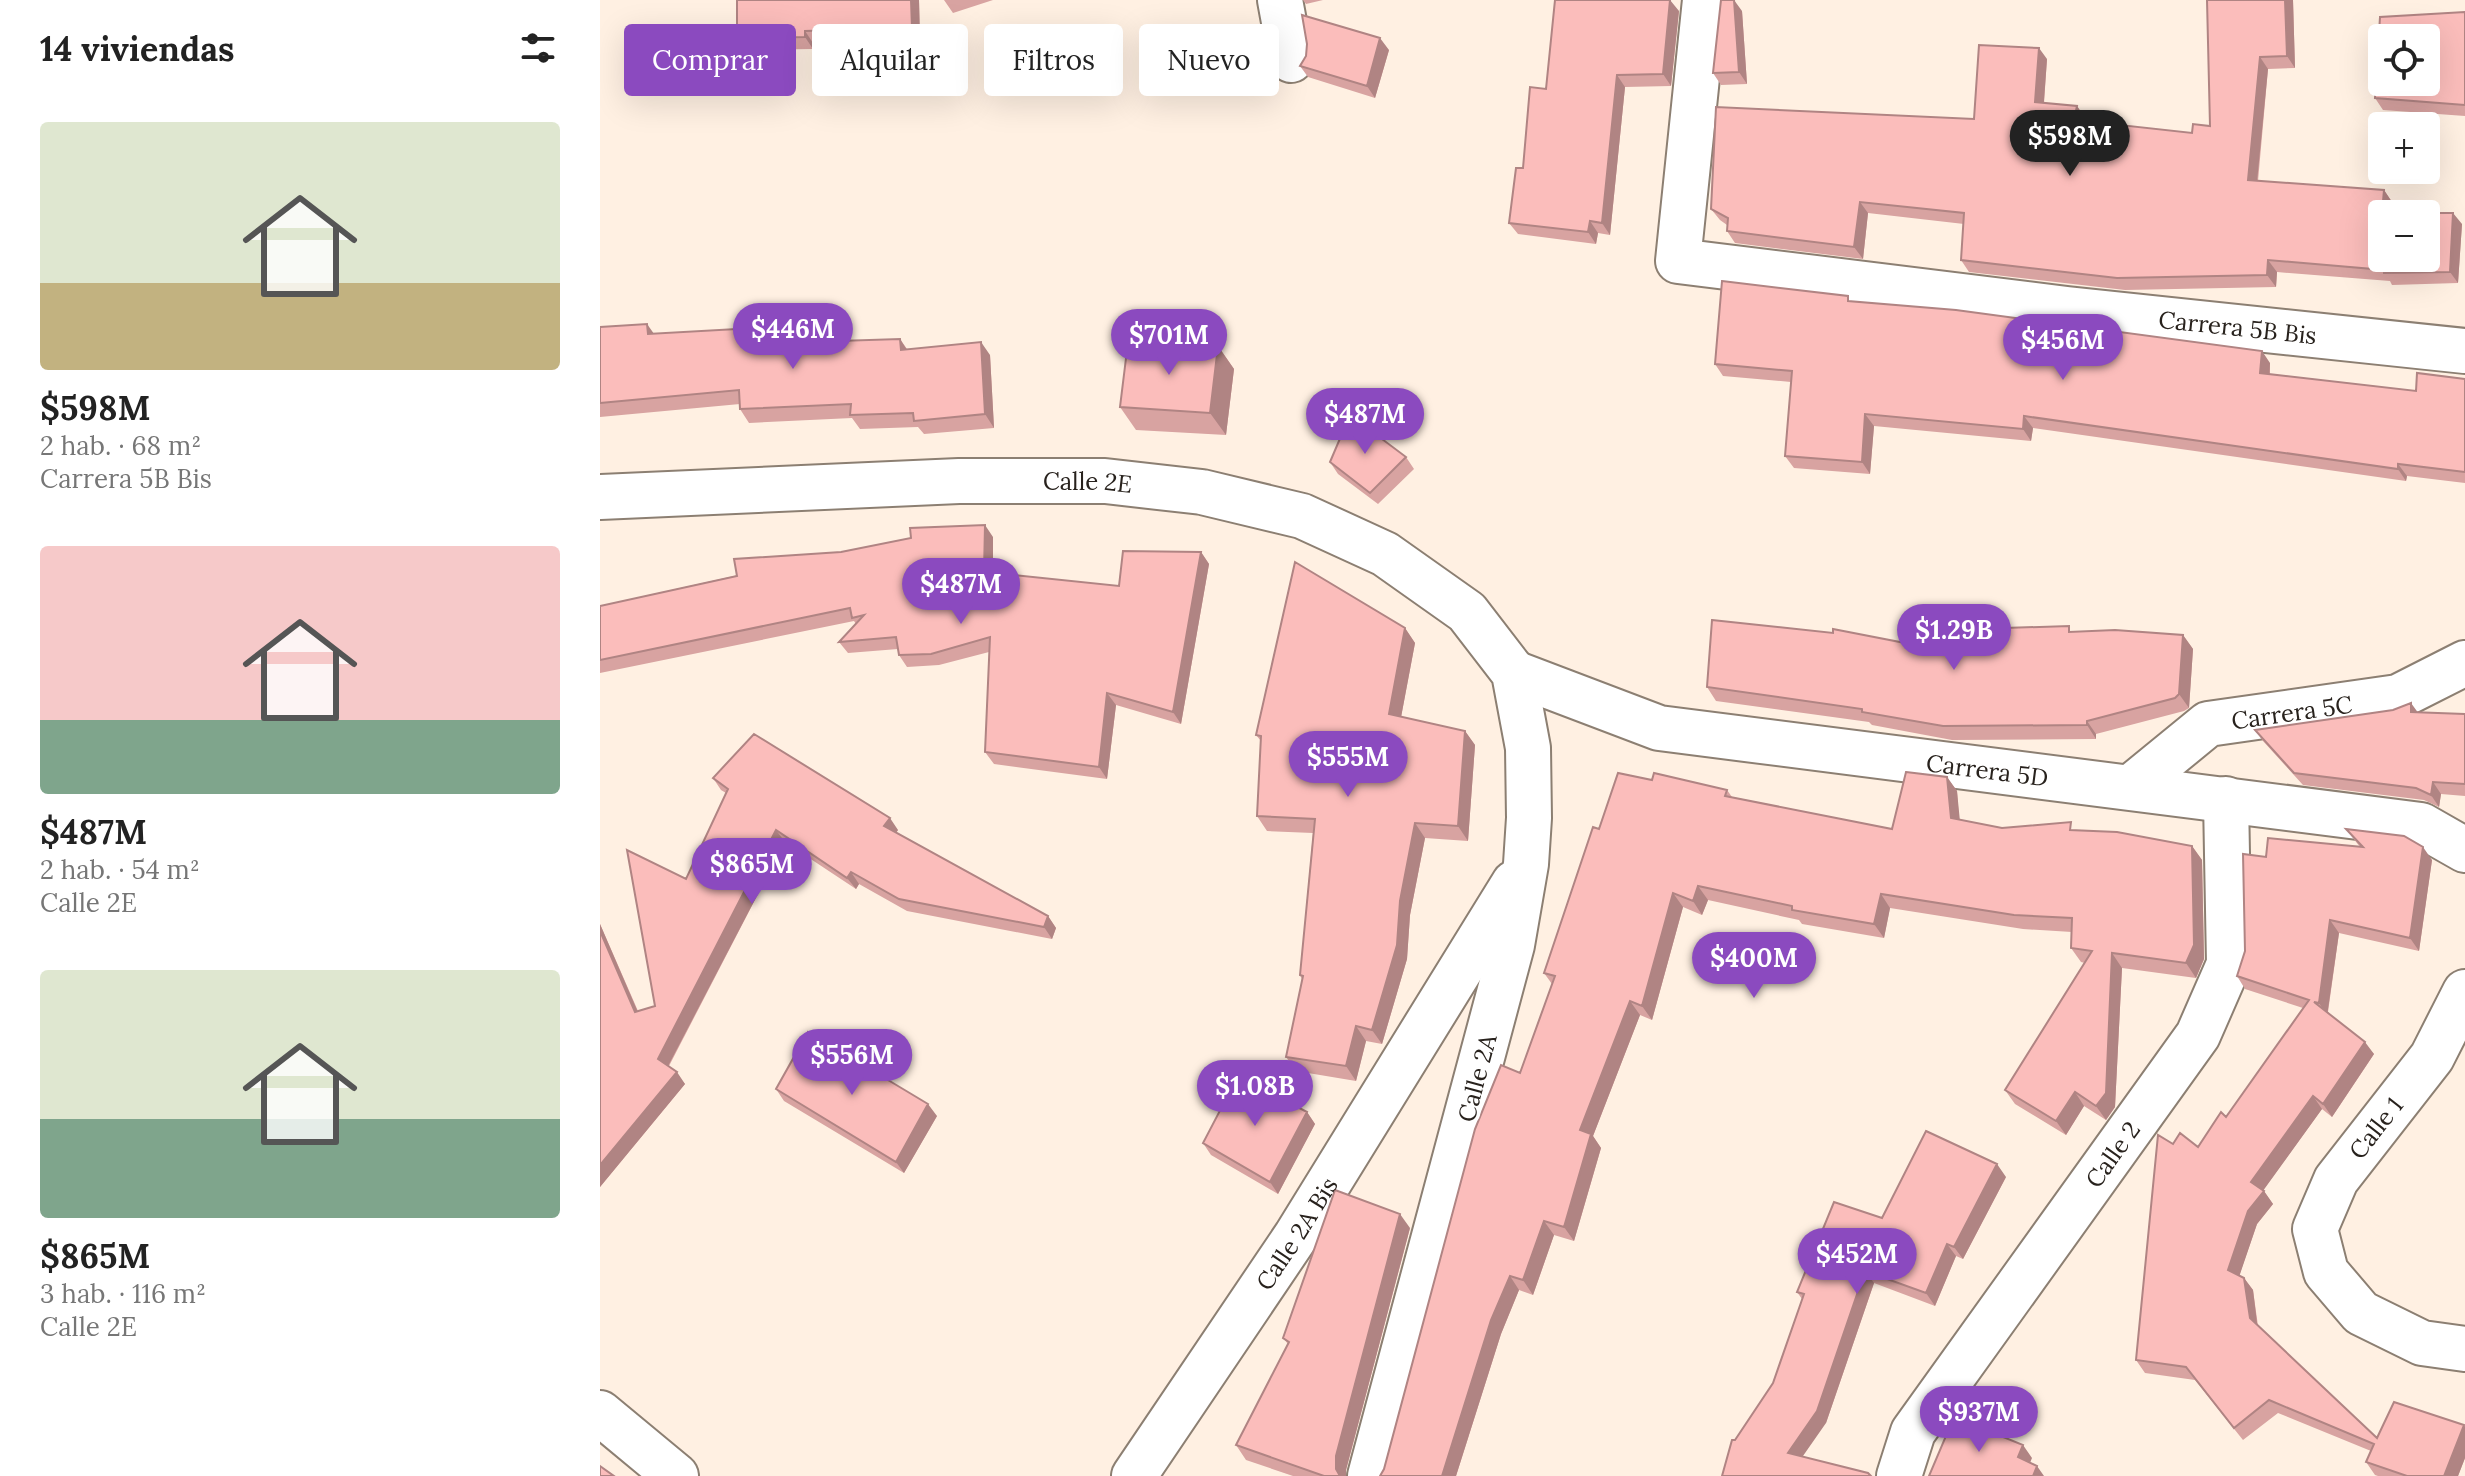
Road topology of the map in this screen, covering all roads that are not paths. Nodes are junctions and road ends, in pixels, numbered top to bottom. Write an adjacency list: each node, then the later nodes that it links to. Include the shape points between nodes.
1 (1280, 0): 3 (street)
2 (1705, 0): 4 (street, Carrera 5B Bis, via 1678,261)
3 (1291, 60)
4 (2465, 351)
5 (600, 497): 7 (street, Calle 2E, via 959,481 1105,481 1202,492 1302,516 1385,554 1467,612)
6 (2465, 663): 8 (street, Carrera 5C, via 2398,697 2208,724)
7 (1514, 673): 8 (street, Carrera 5D, via 1659,728); 11 (street, Calle 2A, via 1528,748)
8 (2131, 787): 9 (street, Carrera 5D)
9 (2226, 799): 10 (street, Carrera 5D, via 2421,825); 18 (street, Calle 2, via 2229,964 2198,1035 1913,1432)
10 (2465, 850)
11 (1526, 864): 16 (street, Calle 2A Bis, via 1296,1236); 17 (street, Calle 2A, via 1512,945)
12 (2465, 992): 13 (street, Calle 1, via 2432,1057 2336,1180 2315,1229 2326,1272 2361,1313 2422,1343)
13 (2465, 1349)
14 (600, 1413): 15 (street)
15 (676, 1476)
16 (1134, 1476)
17 (1370, 1476)
18 (1899, 1476)

